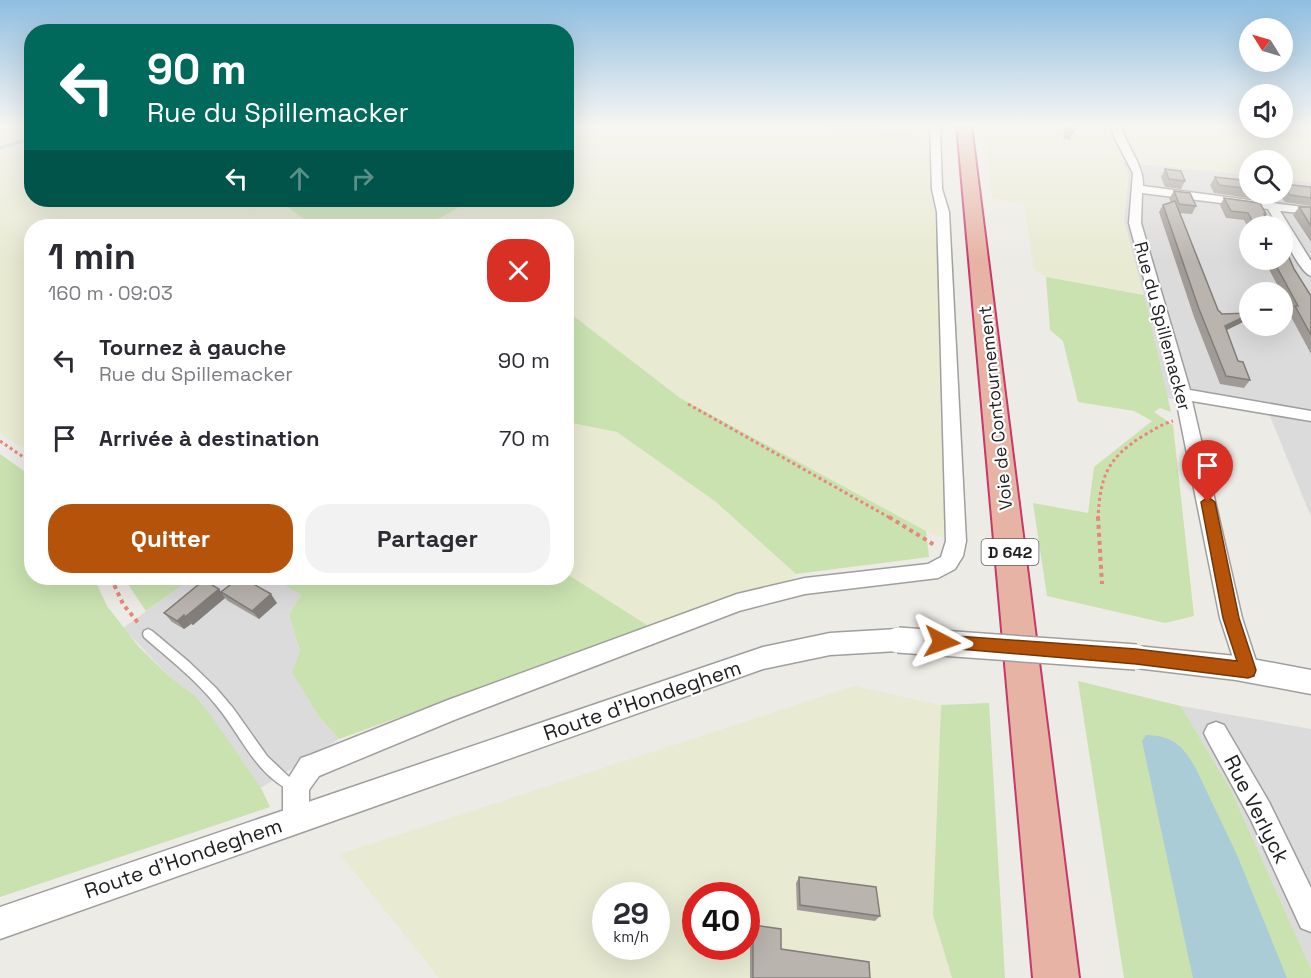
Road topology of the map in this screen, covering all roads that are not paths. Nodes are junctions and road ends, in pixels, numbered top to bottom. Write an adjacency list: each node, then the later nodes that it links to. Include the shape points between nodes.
1 (936, 171): 14 (street, via 943,212 956,541 953,556 940,568 920,574 814,585 729,605 317,763 304,773)
2 (969, 171): 18 (highway, Voie de Contournement / D 642)
3 (1137, 171): 4 (street, Rue du Spillemacker)
4 (1138, 189): 5 (street); 8 (street, Rue du Spillemacker, via 1135,224)
5 (1272, 206): 6 (street); 7 (street)
6 (1311, 211)
7 (1311, 272)
8 (1183, 394): 9 (street); 11 (street, Rue du Spillemacker, via 1231,618)
9 (1311, 416)
10 (148, 634): 14 (lane, via 212,691 269,769)
11 (1248, 670): 12 (street, Route d'Hondeghem); 15 (street, Route d'Hondeghem, bridge, via 1136,657 898,640 830,644 763,658)
12 (1311, 682)
13 (1216, 733): 16 (street, Rue Verlyck, via 1260,811)
14 (296, 787): 15 (street)
15 (296, 819): 17 (street, Route d'Hondeghem)
16 (1311, 918)
17 (0, 923)
18 (1056, 978)

